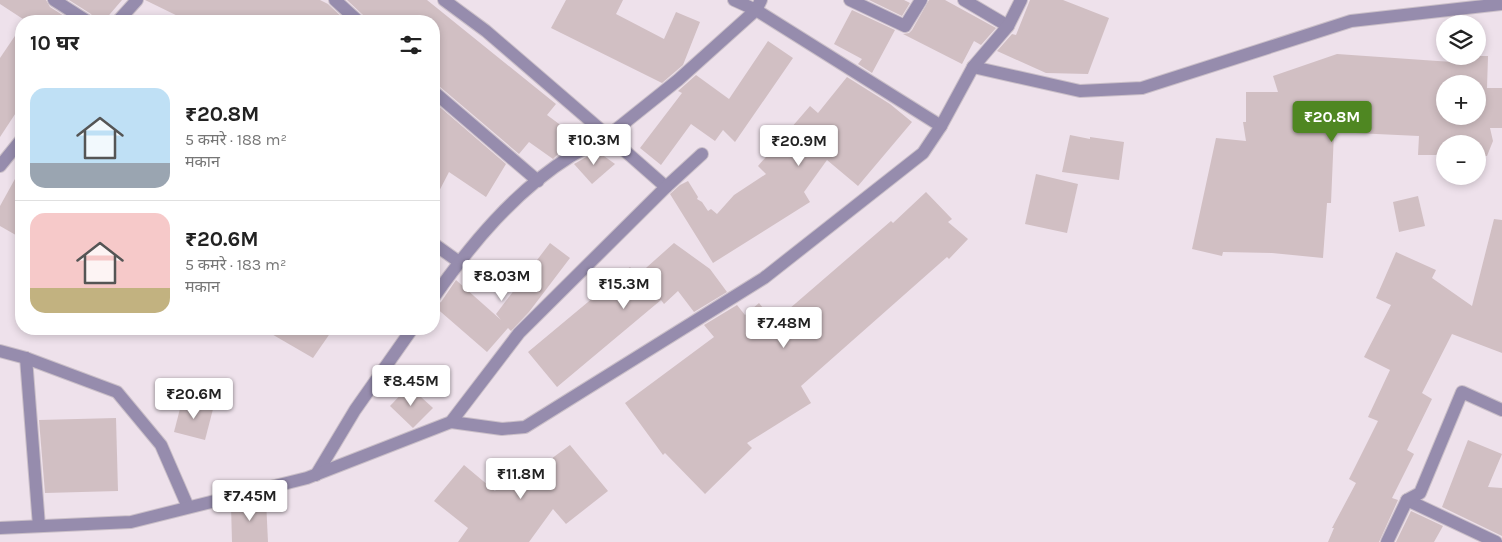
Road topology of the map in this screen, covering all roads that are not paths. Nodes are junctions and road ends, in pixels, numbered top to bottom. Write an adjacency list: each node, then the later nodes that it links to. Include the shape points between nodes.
1 (54, 0): 12 (street)
2 (137, 0): 13 (street)
3 (336, 0): 14 (street)
4 (444, 0): 19 (street, via 486,30)
5 (734, 0): 11 (street)
6 (850, 0): 7 (street, via 905,26)
7 (921, 0)
8 (964, 0): 15 (street)
9 (1021, 0): 15 (street)
10 (1502, 4): 16 (street, via 1351,21 1142,88 1080,91)
11 (759, 5): 18 (street); 19 (street, via 678,80)
12 (78, 15)
13 (123, 15)
14 (352, 15)
15 (1008, 26): 16 (street)
16 (973, 67): 18 (street)
17 (440, 97): 23 (street)
18 (941, 126): 32 (street, via 923,153 764,278 525,427 502,429)
19 (608, 136): 23 (street, via 570,157); 24 (street)
20 (15, 147): 22 (street)
21 (702, 154): 24 (street)
22 (1, 162)
23 (538, 181): 26 (street, via 511,204)
24 (666, 187): 32 (street, via 519,333)
25 (440, 248): 26 (street)
26 (458, 262): 27 (street)
27 (440, 288)
28 (408, 335): 33 (street, via 355,410)
29 (0, 351): 30 (street)
30 (26, 358): 35 (street, via 117,392 161,445); 36 (street)
31 (1502, 410): 34 (street, via 1462,392 1420,493)
32 (450, 422): 33 (street)
33 (316, 475): 35 (street)
34 (1407, 500): 38 (street); 39 (street)
35 (188, 508): 36 (street, via 131,522)
36 (39, 526): 37 (street)
37 (0, 528)
38 (1387, 542)
39 (1496, 542)

